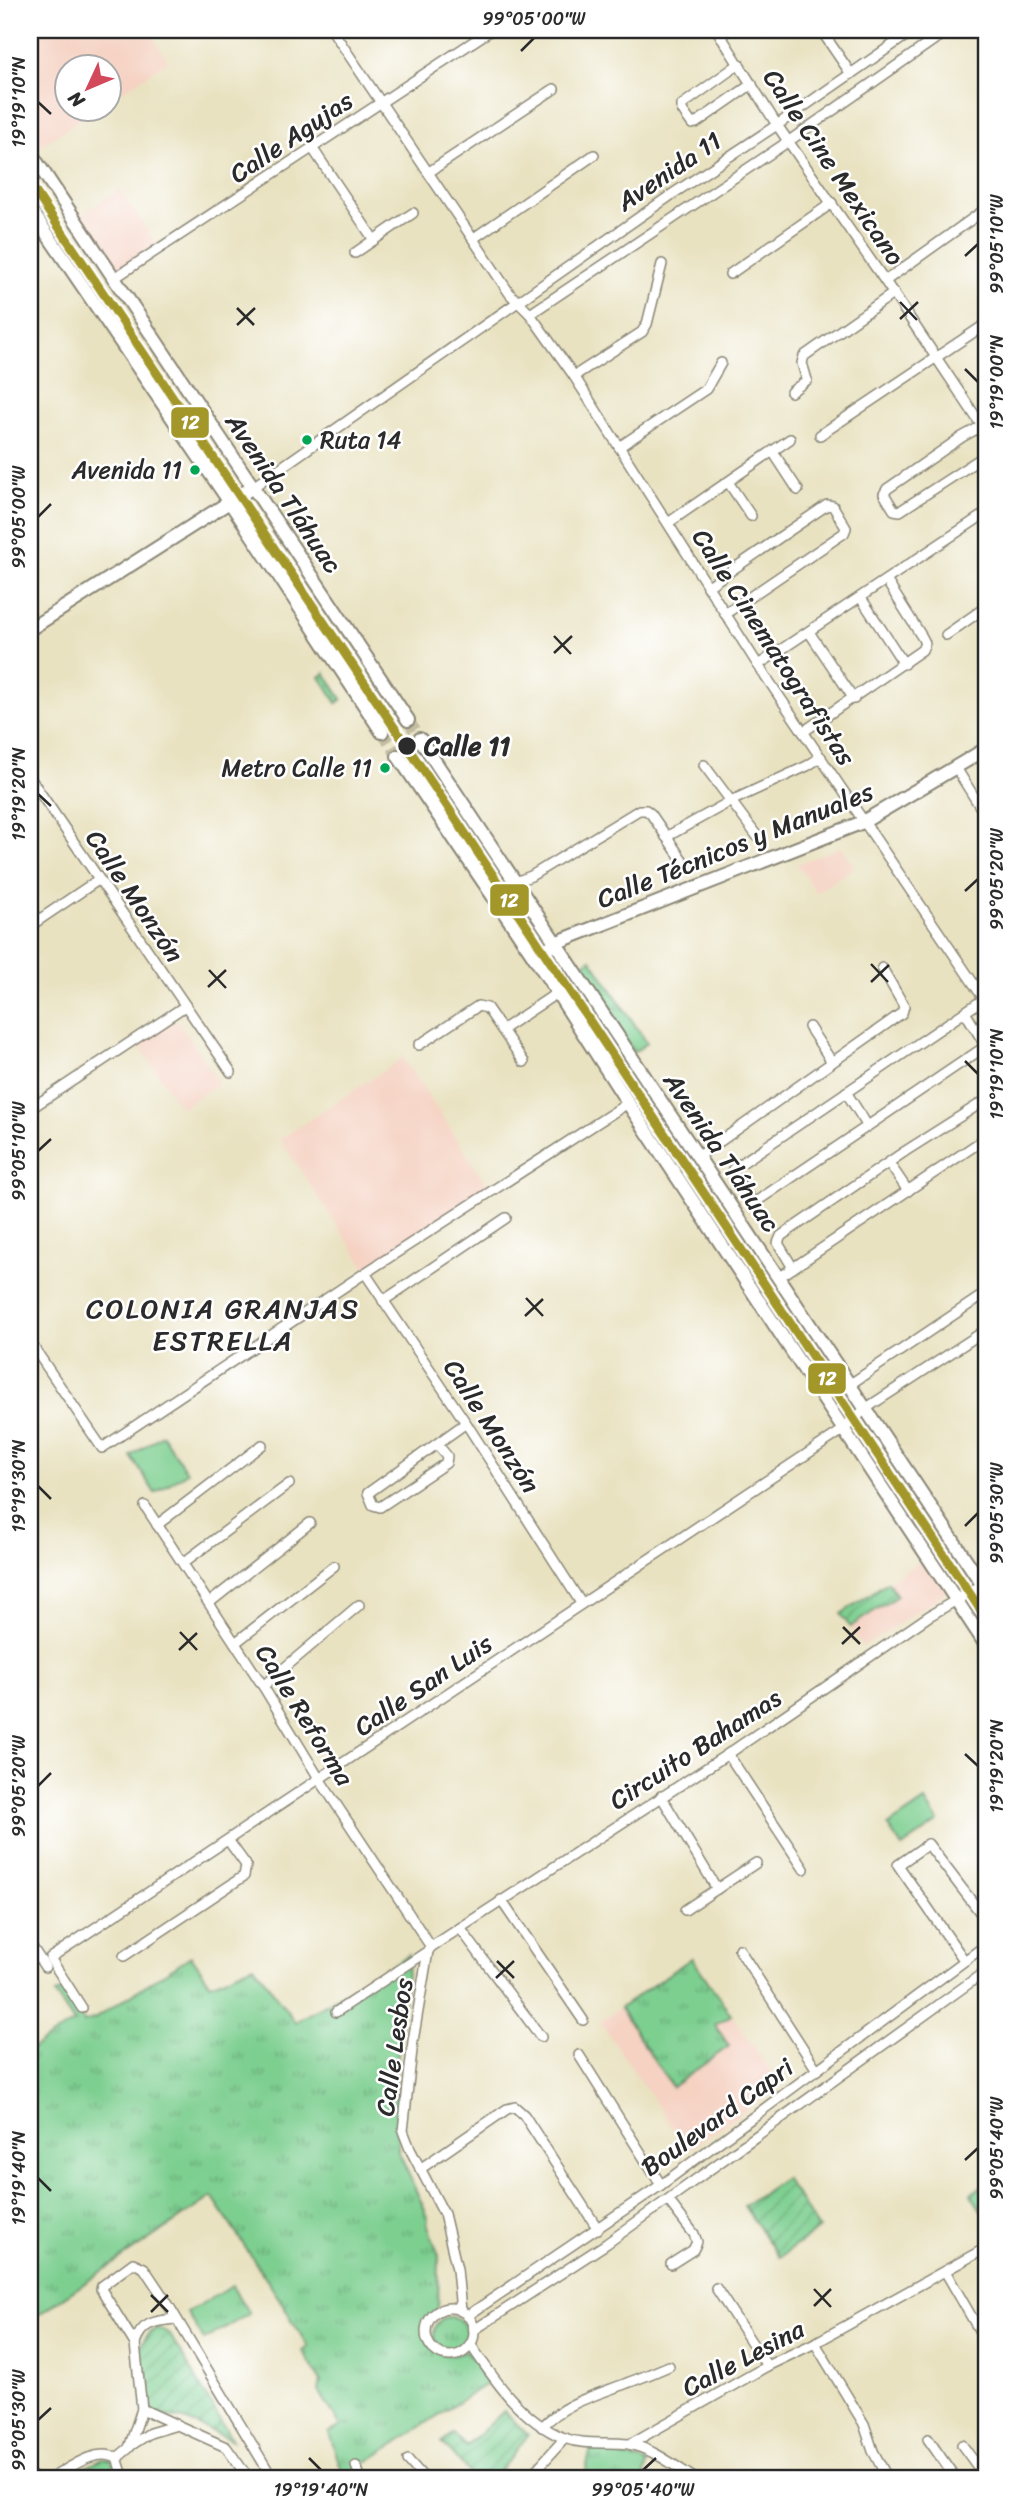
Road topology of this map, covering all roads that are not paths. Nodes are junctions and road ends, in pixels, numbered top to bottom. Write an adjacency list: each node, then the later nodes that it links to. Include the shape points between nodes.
1 (332, 30): 11 (street, Calle Cinematografistas)
2 (491, 30): 11 (street, Calle Agujas)
3 (717, 30): 7 (street, Calle Cine Mexicano)
4 (821, 30): 8 (street)
5 (914, 30): 8 (street, Avenida 11)
6 (948, 30): 13 (street, Avenida 11)
7 (739, 64): 9 (street, Calle Cine Mexicano); 9 (street, via 682,105 682,110 696,123)
8 (851, 74): 12 (street, Avenida 11)
9 (752, 85): 12 (street, Calle Cine Mexicano)
10 (554, 89): 17 (street)
11 (383, 102): 14 (street, Calle Agujas); 17 (street, Calle Cinematografistas)
12 (777, 125): 13 (street, Calle Cine Mexicano); 18 (street, Avenida 11)
13 (789, 141): 19 (street, Calle Cine Mexicano); 21 (street, Avenida 11)
14 (313, 149): 25 (street); 29 (street, Calle Agujas)
15 (30, 152): 29 (main road, Avenida Tláhuac)
16 (594, 155): 24 (street)
17 (429, 172): 24 (street, Calle Cinematografistas)
18 (674, 193): 21 (street); 32 (street, Avenida 11)
19 (832, 203): 28 (street); 30 (street, Calle Cine Mexicano)
20 (30, 209): 48 (main road, Avenida Tláhuac)
21 (685, 209): 33 (street, Avenida 11)
22 (986, 209): 30 (street)
23 (413, 213): 25 (street)
24 (474, 238): 32 (street, Calle Cinematografistas)
25 (373, 240): 26 (street)
26 (355, 253)
27 (662, 264): 37 (street, via 642,332)
28 (730, 274)
29 (113, 279): 46 (main road, Avenida Tláhuac)
30 (886, 281): 31 (street, Calle Cine Mexicano)
31 (894, 293): 35 (street, Calle Cine Mexicano); 38 (street, via 804,356 807,380)
32 (518, 301): 33 (street, Calle Cinematografistas); 46 (street, Avenida 11)
33 (530, 314): 37 (street, Calle Cinematografistas)
34 (986, 324): 35 (street)
35 (937, 357): 39 (street, Calle Cine Mexicano); 40 (street)
36 (721, 363): 42 (street, via 706,389)
37 (574, 376): 42 (street, Calle Cinematografistas)
38 (791, 392)
39 (984, 429): 44 (street, via 962,437 884,494 894,510 900,510)
40 (820, 435)
41 (790, 439): 43 (street)
42 (619, 447): 51 (street, Calle Cinematografistas)
43 (773, 452): 45 (street); 47 (street)
44 (986, 455)
45 (728, 482): 50 (street); 51 (street)
46 (253, 487): 48 (main road, Avenida 11); 63 (main road, Avenida Tláhuac)
47 (798, 490)
48 (230, 502): 57 (main road, Avenida 11); 64 (main road, Avenida Tláhuac)
49 (986, 513): 52 (street)
50 (751, 516)
51 (668, 523): 53 (street, Calle Cinematografistas)
52 (886, 580): 54 (street); 60 (street, via 925,643)
53 (707, 587): 56 (street, Calle Cinematografistas); 56 (street, via 827,505 833,506 846,528 844,533)
54 (861, 598): 58 (street); 60 (street)
55 (986, 607): 59 (street)
56 (724, 614): 61 (street, Calle Cinematografistas)
57 (30, 629)
58 (809, 632): 61 (street); 62 (street)
59 (946, 635)
60 (904, 664): 62 (street)
61 (758, 665): 65 (street, Calle Cinematografistas)
62 (854, 699): 65 (street)
63 (408, 720)
64 (382, 732)
65 (803, 732): 69 (street, Calle Cinematografistas)
66 (420, 739): 80 (main road, Avenida Tláhuac)
67 (986, 749): 71 (main road, Calle Técnicos y Manuales)
68 (398, 756): 81 (main road, Avenida Tláhuac)
69 (821, 757): 73 (street); 75 (street, Calle Cinematografistas)
70 (704, 765): 73 (street)
71 (956, 768): 74 (street); 75 (main road, Calle Técnicos y Manuales)
72 (30, 778): 79 (street, Calle Monzón)
73 (731, 801): 76 (street); 77 (street)
74 (986, 816)
75 (863, 822): 83 (main road, Calle Técnicos y Manuales); 87 (street, Calle Cinematografistas)
76 (757, 836)
77 (666, 837): 78 (street); 80 (street, via 651,814 639,810)
78 (683, 861)
79 (98, 880): 82 (street); 88 (street, Calle Monzón)
80 (516, 882): 81 (street); 83 (main road, Avenida Tláhuac)
81 (489, 892): 84 (main road, Avenida Tláhuac)
82 (30, 926)
83 (555, 943): 84 (main road, Calle Técnicos y Manuales); 102 (main road, Avenida Tláhuac)
84 (535, 958): 86 (main road, Avenida Tláhuac)
85 (882, 968): 94 (street, via 904,1006 902,1013)
86 (557, 993): 91 (street); 98 (main road, Avenida Tláhuac)
87 (985, 1001): 89 (street)
88 (185, 1006): 95 (street, Calle Monzón); 99 (street)
89 (965, 1012): 96 (street); 100 (street, via 983,1048)
90 (809, 1027): 94 (street)
91 (503, 1029): 92 (street, via 487,1008 478,1006); 93 (street)
92 (419, 1045)
93 (524, 1062)
94 (832, 1062): 102 (street)
95 (231, 1072)
96 (846, 1093): 100 (street); 100 (street, via 732,1173 754,1202)
97 (986, 1100): 103 (street)
98 (628, 1103): 107 (street); 116 (main road, Avenida Tláhuac)
99 (30, 1109)
100 (867, 1125)
101 (986, 1138): 104 (street)
102 (698, 1157): 108 (main road, Avenida Tláhuac)
103 (889, 1163): 104 (street); 106 (street, via 781,1236 778,1243)
104 (908, 1191): 106 (street)
105 (506, 1218): 110 (street)
106 (793, 1268): 108 (street)
107 (365, 1273): 110 (street, Calle Monzón); 112 (street, via 102,1448)
108 (778, 1278): 113 (main road, Avenida Tláhuac)
109 (986, 1293): 113 (street)
110 (383, 1301): 115 (street, Calle Monzón)
111 (986, 1330): 114 (street, Calle San Luis)
112 (30, 1342)
113 (849, 1385): 114 (main road, Avenida Tláhuac)
114 (865, 1409): 116 (street, Calle San Luis); 125 (main road, Avenida Tláhuac)
115 (466, 1423): 117 (street); 128 (street, Calle Monzón)
116 (844, 1430): 126 (main road, Avenida Tláhuac); 128 (street, Calle San Luis)
117 (437, 1444): 117 (street, via 368,1493 373,1505 380,1507 446,1463 447,1456)
118 (262, 1445): 122 (street)
119 (289, 1484): 123 (street)
120 (145, 1506): 122 (street, Calle Reforma)
121 (310, 1523): 127 (street)
122 (157, 1525): 123 (street, Calle Reforma)
123 (183, 1563): 127 (street, Calle Reforma)
124 (334, 1566): 130 (street)
125 (984, 1587): 126 (street, Circuito Bahamas)
126 (957, 1601): 131 (main road, Avenida Tláhuac); 133 (street, Circuito Bahamas)
127 (209, 1603): 130 (street, Calle Reforma)
128 (581, 1604): 134 (street, Calle San Luis)
129 (359, 1605): 132 (street)
130 (235, 1643): 132 (street, Calle Reforma)
131 (986, 1645)
132 (263, 1686): 134 (street, Calle Reforma)
133 (728, 1754): 135 (street, Circuito Bahamas); 138 (street)
134 (320, 1780): 136 (street, Calle San Luis); 146 (street, Calle Reforma)
135 (662, 1797): 139 (street); 140 (street, Circuito Bahamas)
136 (228, 1840): 148 (street, via 247,1865 244,1876); 150 (street, Calle San Luis)
137 (756, 1863): 139 (street)
138 (804, 1869)
139 (717, 1889): 141 (street)
140 (501, 1900): 143 (street, Circuito Bahamas); 154 (street)
141 (685, 1910)
142 (986, 1920): 149 (street, via 928,1844 898,1865)
143 (460, 1928): 146 (street, Circuito Bahamas); 155 (street)
144 (30, 1944): 150 (street)
145 (986, 1945): 149 (street, Boulevard Capri)
146 (430, 1949): 153 (street, Circuito Bahamas); 158 (street, Calle Lesbos, via 403,2131)
147 (739, 1950): 157 (street)
148 (124, 1956)
149 (964, 1961): 157 (street, Boulevard Capri)
150 (46, 1963): 152 (street)
151 (986, 1971): 160 (street, Boulevard Capri)
152 (82, 2008)
153 (336, 2012)
154 (583, 2020)
155 (541, 2037)
156 (579, 2055): 159 (street)
157 (817, 2070): 159 (street, Boulevard Capri)
158 (420, 2169): 161 (street, via 515,2107); 166 (street, Calle Lesbos, via 444,2214)
159 (661, 2185): 161 (street, Boulevard Capri)
160 (668, 2200): 163 (street, via 696,2242 693,2250); 168 (street, Boulevard Capri)
161 (598, 2229): 166 (street, Boulevard Capri)
162 (986, 2248): 164 (street, Calle Lesina)
163 (671, 2264)
164 (945, 2271): 169 (street); 170 (street, Calle Lesina)
165 (716, 2288): 174 (street)
166 (464, 2313): 168 (street); 172 (street, via 446,2308 432,2316 427,2338 443,2355 458,2354)
167 (176, 2319): 171 (street, via 147,2324); 171 (street, via 144,2268 132,2263 101,2289); 190 (street)
168 (474, 2330): 172 (street)
169 (986, 2342)
170 (815, 2343): 174 (street, Calle Lesina); 195 (street, via 864,2424)
171 (135, 2344): 175 (street)
172 (470, 2344): 177 (street, via 518,2407)
173 (669, 2366): 177 (street, via 591,2394)
174 (767, 2366): 180 (street, Calle Lesina)
175 (142, 2409): 176 (street); 182 (street)
176 (177, 2425): 182 (street, via 150,2433); 189 (street, via 226,2447)
177 (542, 2427): 178 (street)
178 (565, 2438): 180 (street); 193 (street)
179 (928, 2439): 196 (street)
180 (630, 2444): 194 (street)
181 (962, 2445): 186 (street)
182 (129, 2448): 183 (street)
183 (117, 2458): 187 (street, via 97,2454); 188 (street)
184 (408, 2460): 192 (street)
185 (356, 2466): 191 (street)
186 (986, 2478)
187 (51, 2479)
188 (124, 2479)
189 (248, 2479)
190 (273, 2479)
191 (361, 2479)
192 (425, 2479)
193 (528, 2479)
194 (695, 2479)
195 (888, 2479)
196 (956, 2479)

